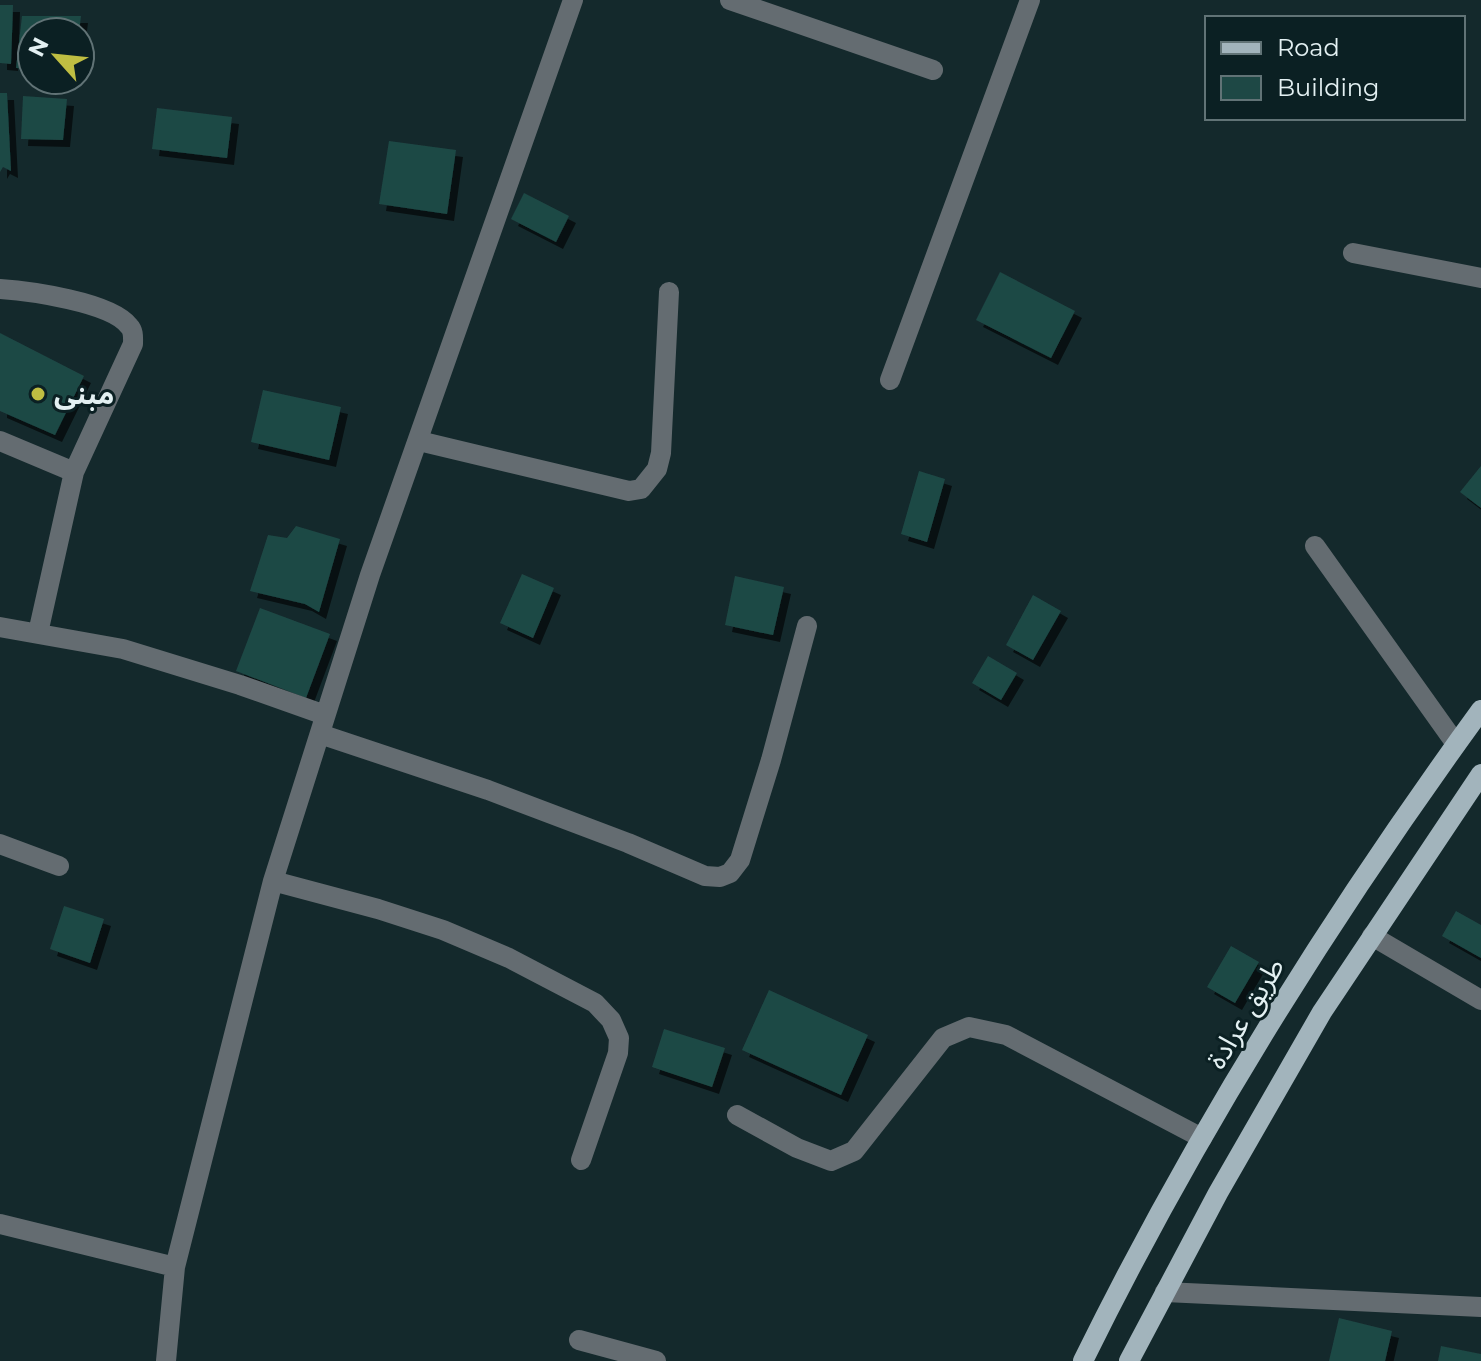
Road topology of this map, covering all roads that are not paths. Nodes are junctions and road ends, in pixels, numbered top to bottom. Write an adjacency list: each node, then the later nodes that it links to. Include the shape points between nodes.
1 (573, 0): 11 (street)
2 (730, 0): 4 (street)
3 (1030, 0): 9 (street)
4 (933, 70)
5 (1353, 253): 6 (street)
6 (1481, 278)
7 (0, 289): 12 (street, via 37,292 106,312 121,319 133,334)
8 (669, 292): 11 (street, via 661,453 657,469 641,489 629,491)
9 (890, 380)
10 (0, 441): 12 (street)
11 (419, 441): 18 (street)
12 (74, 472): 16 (street)
13 (1315, 546): 19 (street)
14 (807, 626): 18 (street, via 740,860 720,877 705,876)
15 (0, 627): 16 (street)
16 (38, 633): 18 (street, via 123,649 240,685)
17 (1481, 710): 19 (main road, طريق عرادة)
18 (322, 724): 23 (street)
19 (1456, 744): 27 (main road, طريق عرادة, via 1303,970)
20 (1481, 774): 24 (main road)
21 (0, 844): 22 (street)
22 (59, 866)
23 (273, 881): 28 (street, via 443,930 595,1003 611,1020 619,1038 618,1053); 30 (street)
24 (1372, 936): 25 (street); 31 (main road, via 1322,1012)
25 (1481, 1000)
26 (737, 1115): 27 (street, via 831,1161 854,1151 943,1038 969,1027 1006,1035)
27 (1202, 1138): 36 (main road, طريق عرادة)
28 (581, 1160)
29 (0, 1224): 30 (street)
30 (175, 1267): 34 (street)
31 (1165, 1292): 32 (street); 37 (main road)
32 (1481, 1307)
33 (579, 1340): 35 (street)
34 (166, 1361)
35 (656, 1361)
36 (1083, 1361)
37 (1129, 1361)

